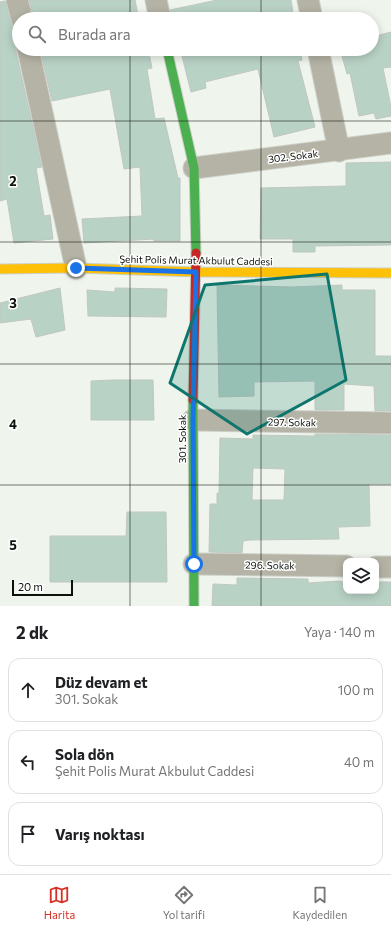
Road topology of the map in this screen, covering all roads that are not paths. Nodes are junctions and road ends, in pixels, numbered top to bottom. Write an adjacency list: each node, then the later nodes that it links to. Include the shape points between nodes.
1 (18, 0): 4 (street)
2 (156, 0): 5 (street)
3 (308, 0): 6 (street)
4 (21, 12)
5 (159, 12)
6 (311, 12)
7 (30, 56): 13 (street)
8 (169, 56): 12 (street, 301. Sokak)
9 (319, 56): 11 (street)
10 (391, 143): 11 (street, 302. Sokak)
11 (339, 151): 12 (street, 302. Sokak)
12 (194, 168): 15 (street, 301. Sokak)
13 (76, 268): 14 (street, Şehit Polis Murat Akbulut Caddesi); 15 (street, Şehit Polis Murat Akbulut Caddesi)
14 (0, 269)
15 (196, 272): 16 (street, Şehit Polis Murat Akbulut Caddesi); 17 (street, 301. Sokak)
16 (391, 273)
17 (193, 420): 18 (street, 297. Sokak); 19 (street, 301. Sokak)
18 (391, 423)
19 (194, 564): 20 (street, 296. Sokak); 23 (street, 301. Sokak)
20 (343, 566)
21 (379, 567): 22 (street)
22 (391, 567)
23 (194, 606)

